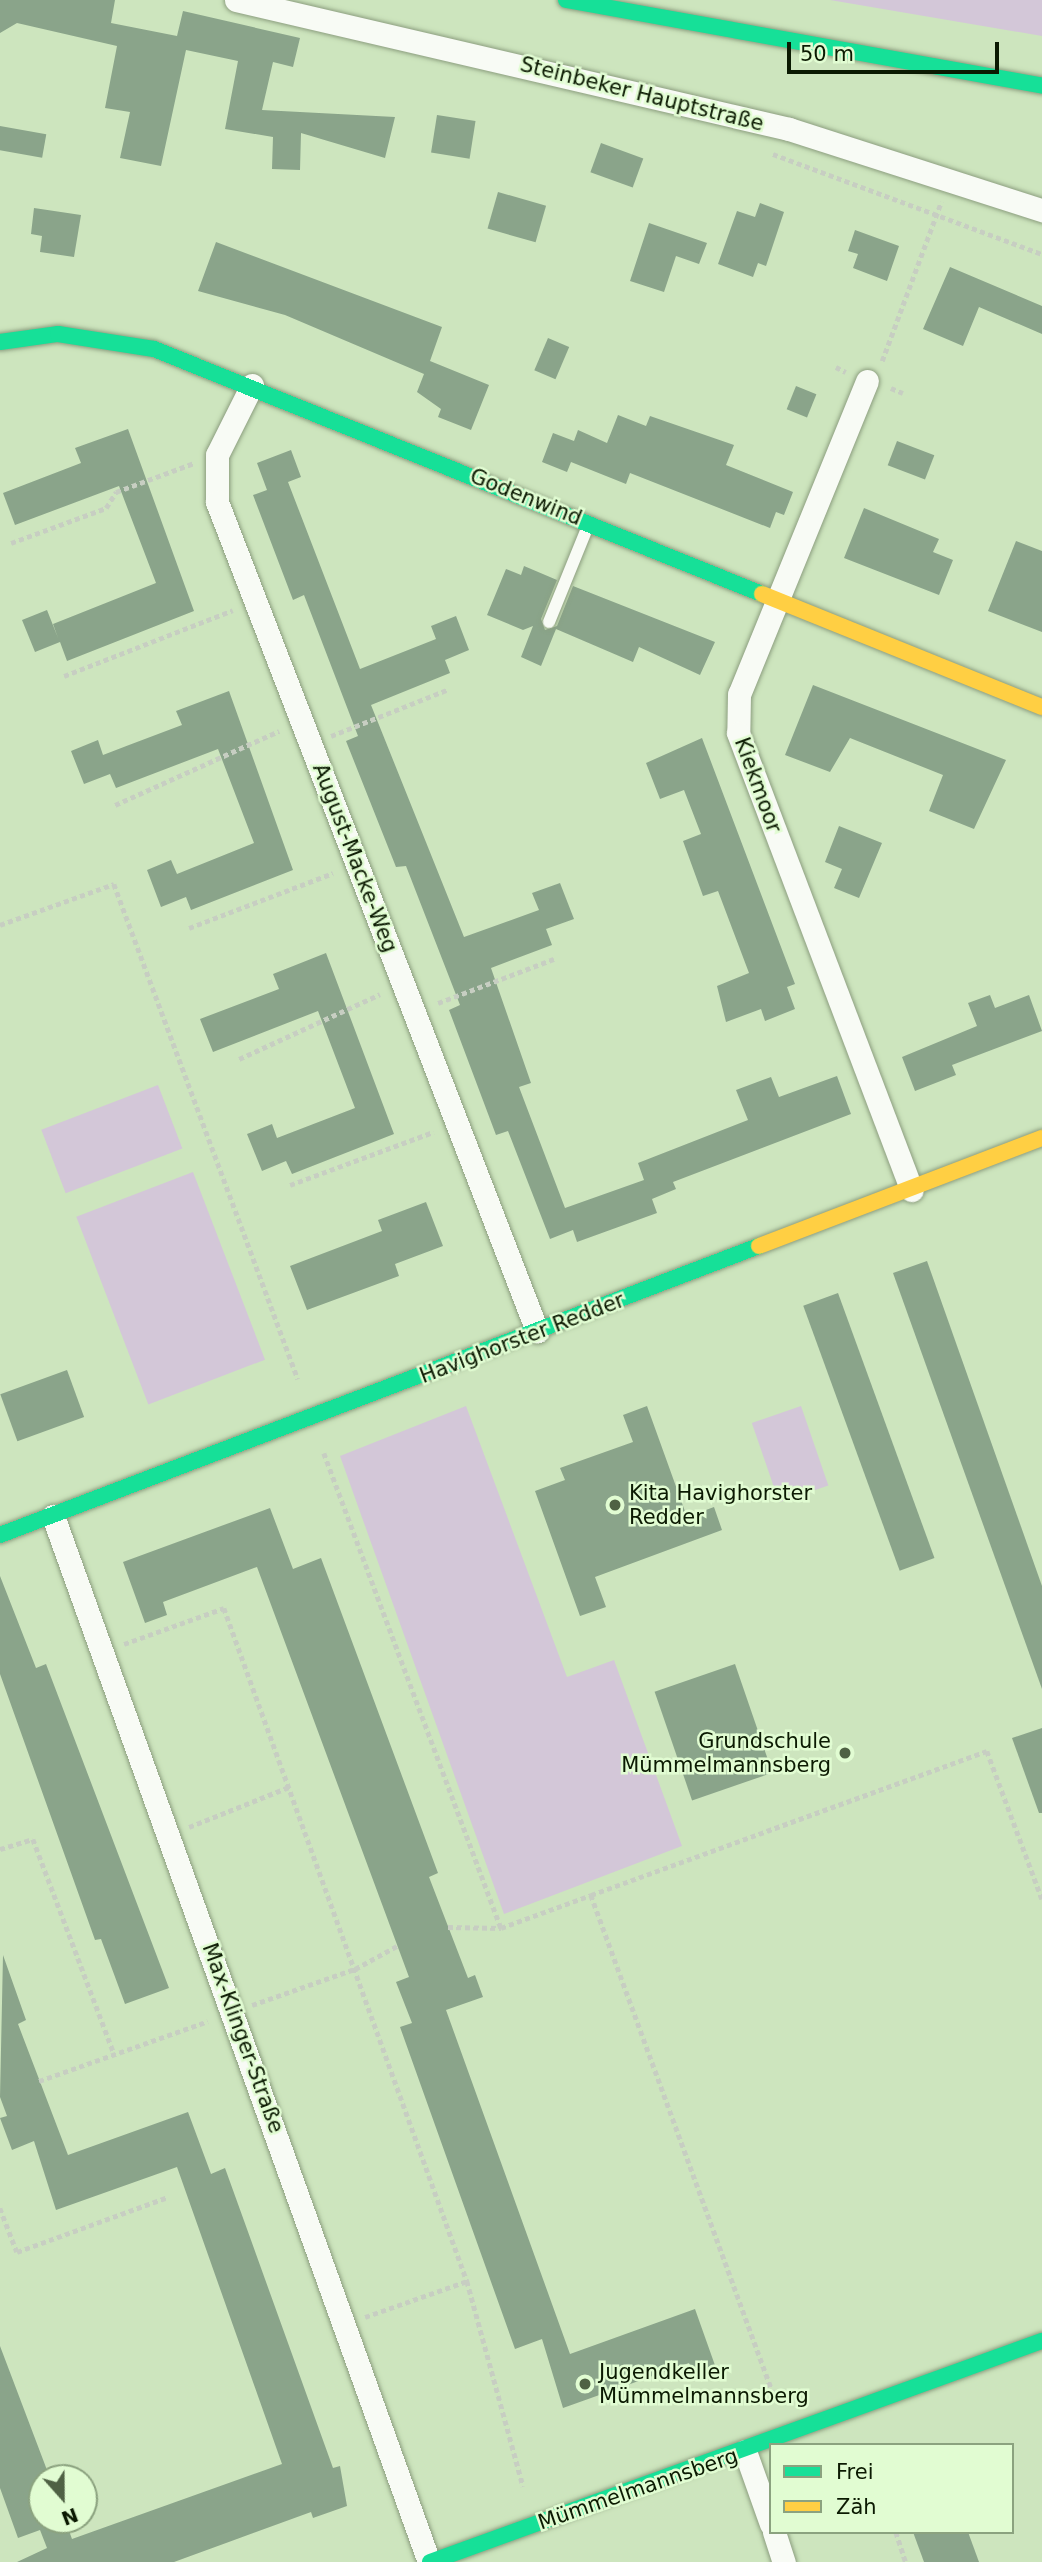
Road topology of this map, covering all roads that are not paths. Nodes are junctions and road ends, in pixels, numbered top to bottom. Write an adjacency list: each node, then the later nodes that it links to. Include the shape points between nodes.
1 (236, 0): 4 (street, Steinbeker Hauptstraße, via 776,126 950,177)
2 (566, 0): 3 (street)
3 (1042, 86)
4 (1042, 210)
5 (0, 342): 7 (street, Godenwind, via 58,334 103,337)
6 (867, 381): 9 (street, Kiekmoor)
7 (252, 385): 8 (street, Godenwind); 14 (street, August-Macke-Weg, via 218,455 218,502)
8 (590, 523): 9 (street, Godenwind); 10 (lane)
9 (775, 598): 11 (street, Godenwind); 13 (street, Kiekmoor, via 739,694 738,733)
10 (548, 622)
11 (1042, 707)
12 (1042, 1138): 13 (street, Havighorster Redder)
13 (912, 1190): 14 (street, Havighorster Redder)
14 (537, 1331): 15 (street, Havighorster Redder)
15 (52, 1516): 16 (street, Havighorster Redder); 21 (street, Max-Klinger-Straße, via 105,1651)
16 (0, 1535)
17 (1042, 2342): 18 (street, Mümmelmannsberg)
18 (744, 2451): 19 (street); 21 (street, Mümmelmannsberg)
19 (769, 2519)
20 (775, 2534): 22 (street)
21 (430, 2562)
22 (784, 2562)

